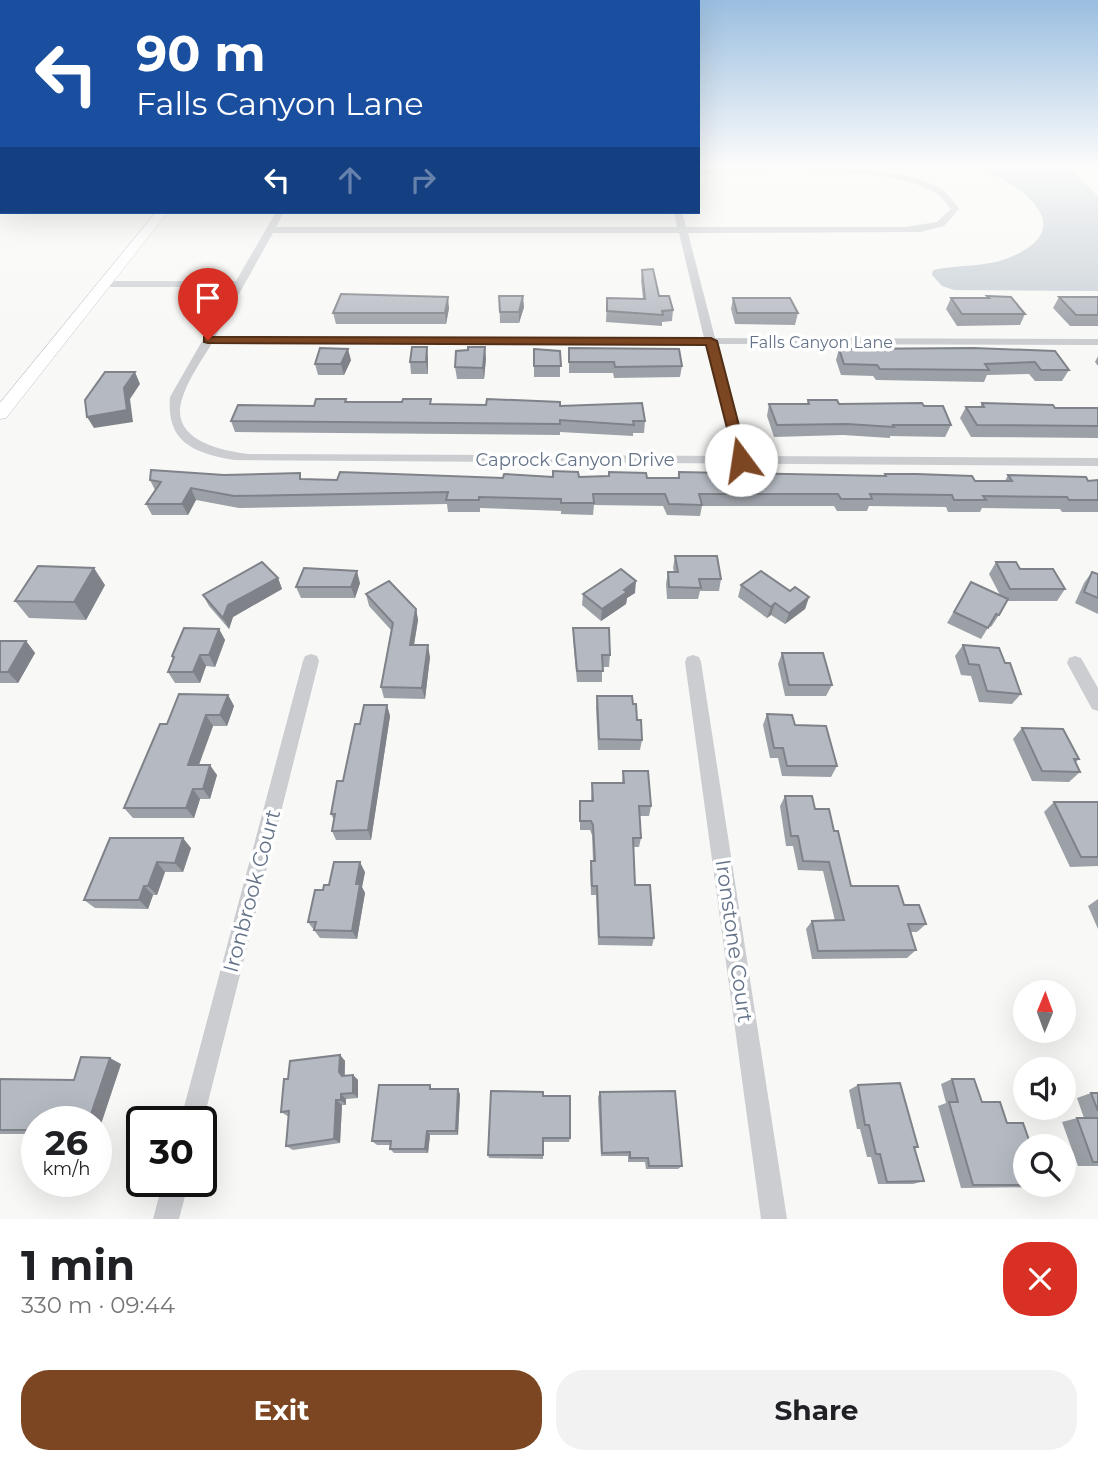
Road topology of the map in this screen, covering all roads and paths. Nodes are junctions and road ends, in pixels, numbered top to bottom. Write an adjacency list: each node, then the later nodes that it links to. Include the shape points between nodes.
1 (152, 224): 7 (main road)
2 (273, 224): 5 (street)
3 (681, 224): 6 (street)
4 (941, 224): 6 (street, via 918,230)
5 (270, 230): 6 (street); 8 (street)
6 (683, 230): 10 (street)
7 (108, 279): 8 (street); 12 (main road)
8 (242, 279): 9 (street)
9 (208, 340): 10 (street, Falls Canyon Lane); 13 (street, Caprock Canyon Drive, via 173,410 184,436 220,455)
10 (711, 341): 11 (street, Falls Canyon Lane); 13 (street)
11 (1098, 342)
12 (0, 414)
13 (741, 460): 14 (street, Caprock Canyon Drive)
14 (1098, 462)
15 (311, 661): 19 (street, Ironbrook Court)
16 (693, 662): 22 (street, Ironstone Court)
17 (1075, 663): 18 (street)
18 (1098, 704)
19 (196, 1106)
20 (172, 1197): 21 (street)
21 (166, 1219)
22 (774, 1219)

